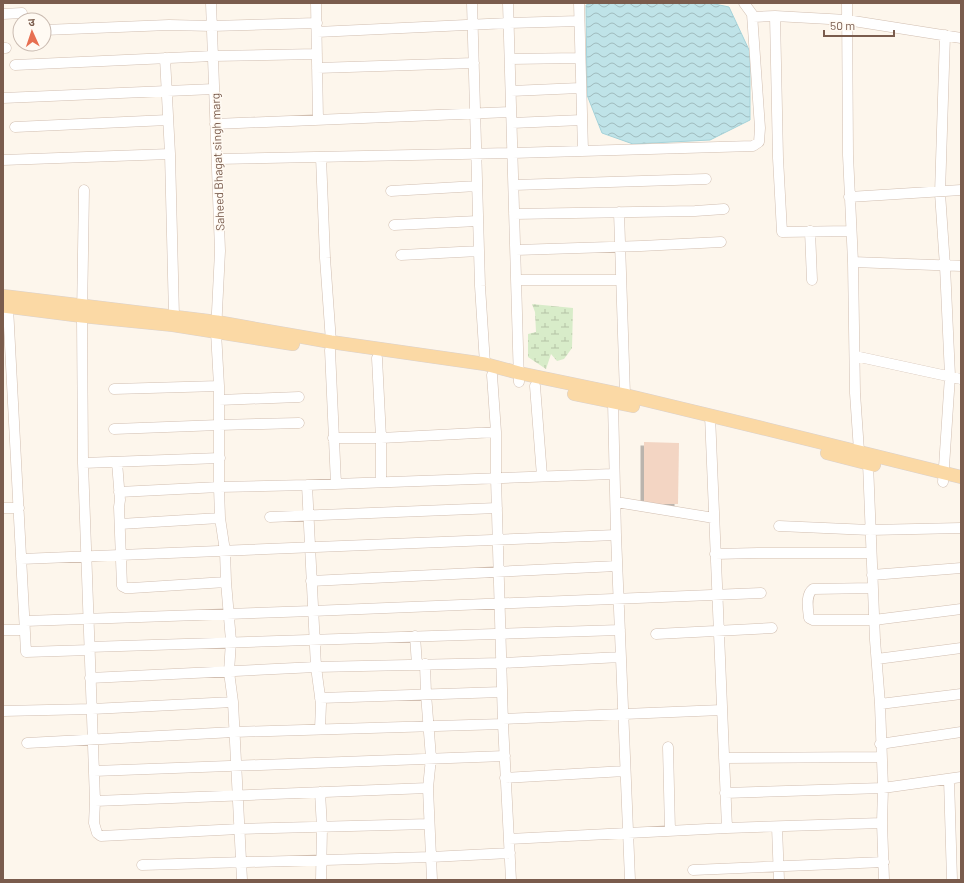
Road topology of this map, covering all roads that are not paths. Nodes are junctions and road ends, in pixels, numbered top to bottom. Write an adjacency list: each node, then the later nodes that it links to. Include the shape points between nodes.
1 (211, 3): 14 (street, Saheed Bhagat singh marg)
2 (316, 3): 15 (street)
3 (472, 3): 13 (street)
4 (508, 3): 12 (street)
5 (579, 3): 11 (street)
6 (744, 3): 9 (street)
7 (847, 3): 10 (street)
8 (775, 16): 9 (street); 10 (street); 60 (street, via 782,232)
9 (752, 17): 40 (street, via 760,142 743,147)
10 (848, 20): 17 (street); 54 (street)
11 (579, 21): 12 (street); 22 (street)
12 (509, 23): 13 (street); 23 (street)
13 (473, 24): 15 (street); 24 (street)
14 (212, 26): 15 (street); 16 (street); 20 (street, Saheed Bhagat singh marg)
15 (317, 27): 19 (street)
16 (52, 30)
17 (945, 35): 18 (street); 53 (street)
18 (961, 38)
19 (317, 54): 20 (street); 26 (street)
20 (213, 56): 21 (street); 28 (street, Saheed Bhagat singh marg)
21 (165, 58): 25 (street); 29 (street)
22 (579, 58): 23 (street); 27 (street)
23 (510, 59): 30 (street)
24 (474, 63): 26 (street); 33 (street)
25 (15, 65)
26 (317, 68): 35 (street)
27 (580, 88): 30 (street); 36 (street)
28 (214, 89): 29 (street); 38 (street, Saheed Bhagat singh marg)
29 (167, 91): 31 (street); 34 (street)
30 (511, 91): 32 (street)
31 (3, 98)
32 (511, 112): 33 (street); 37 (street)
33 (475, 114): 35 (street); 43 (street)
34 (168, 120): 39 (street); 42 (street)
35 (318, 120): 38 (street)
36 (582, 120): 37 (street); 40 (street)
37 (512, 123): 41 (street)
38 (215, 124): 45 (street, Saheed Bhagat singh marg)
39 (16, 127)
40 (583, 151): 41 (street)
41 (512, 153): 43 (street); 48 (street)
42 (170, 154): 46 (street); 75 (street)
43 (476, 154): 44 (street); 49 (street)
44 (321, 157): 45 (street); 77 (street)
45 (217, 159): 76 (street, Saheed Bhagat singh marg, via 220,251)
46 (3, 160)
47 (706, 179): 48 (street)
48 (514, 185): 57 (street)
49 (477, 186): 52 (street); 58 (street)
50 (84, 190): 74 (street)
51 (961, 190): 53 (street)
52 (392, 191)
53 (940, 192): 54 (street); 68 (street)
54 (849, 197): 61 (street)
55 (724, 209): 56 (street)
56 (619, 212): 57 (street); 63 (street)
57 (514, 214): 64 (street)
58 (478, 222): 59 (street); 65 (street)
59 (394, 225)
60 (810, 231): 61 (street); 72 (street)
61 (851, 231): 67 (street)
62 (722, 242): 63 (street)
63 (620, 247): 64 (street); 71 (street)
64 (516, 250): 70 (street)
65 (479, 251): 66 (street); 80 (street)
66 (401, 255)
67 (853, 262): 68 (street); 78 (street)
68 (946, 266): 69 (street); 82 (street)
69 (961, 266)
70 (516, 280): 71 (street); 83 (street)
71 (621, 280): 88 (street)
72 (812, 280)
73 (5, 303): 74 (main road); 117 (street)
74 (83, 311): 75 (main road); 76 (main road, via 173,325); 102 (street)
75 (174, 316): 76 (main road)
76 (217, 327): 77 (main road); 85 (street, Saheed Bhagat singh marg)
77 (330, 346): 79 (main road); 80 (main road); 97 (street)
78 (855, 356): 82 (street); 99 (street)
79 (377, 358): 81 (main road); 98 (street)
80 (485, 364): 83 (main road)
81 (492, 375): 83 (main road); 96 (street)
82 (950, 376): 84 (street); 108 (street)
83 (519, 377): 86 (main road); 88 (main road)
84 (961, 379)
85 (219, 386): 87 (street); 90 (street, Saheed Bhagat singh marg)
86 (535, 386): 91 (main road); 105 (street)
87 (114, 389)
88 (625, 395): 92 (main road)
89 (299, 397): 90 (street)
90 (219, 400): 94 (street, Saheed Bhagat singh marg)
91 (613, 402): 92 (main road); 104 (street)
92 (710, 420): 99 (main road); 103 (main road); 122 (street)
93 (299, 423): 94 (street)
94 (219, 425): 95 (street); 100 (street, Saheed Bhagat singh marg)
95 (114, 429)
96 (496, 432): 98 (street); 107 (street)
97 (334, 438): 98 (street); 110 (street)
98 (381, 438): 109 (street)
99 (859, 451): 108 (main road)
100 (220, 458): 101 (street); 113 (street, Saheed Bhagat singh marg)
101 (117, 462): 102 (street); 114 (street)
102 (83, 463): 134 (street)
103 (868, 463): 108 (main road); 126 (street)
104 (614, 474): 105 (street); 115 (street)
105 (542, 476): 107 (street)
106 (961, 477): 108 (main road)
107 (496, 478): 109 (street); 118 (street)
108 (944, 478): 112 (main road)
109 (381, 482): 110 (street)
110 (336, 484): 111 (street)
111 (307, 485): 113 (street); 119 (street)
112 (961, 486)
113 (219, 487): 114 (street); 121 (street, Saheed Bhagat singh marg)
114 (119, 492): 123 (street)
115 (616, 502): 122 (street); 127 (street)
116 (3, 508): 117 (street)
117 (19, 508): 135 (street)
118 (497, 508): 119 (street); 128 (street)
119 (309, 516): 120 (street); 129 (street)
120 (270, 517)
121 (220, 518): 123 (street); 130 (street, Saheed Bhagat singh marg)
122 (714, 518): 132 (street)
123 (120, 524): 133 (street)
124 (779, 526): 126 (street)
125 (961, 528): 126 (street)
126 (870, 529): 131 (street)
127 (616, 535): 128 (street); 136 (street)
128 (498, 540): 129 (street); 138 (street)
129 (309, 547): 130 (street); 140 (street)
130 (225, 551): 133 (street); 141 (street, Saheed Bhagat singh marg)
131 (872, 553): 132 (street); 139 (street)
132 (716, 554): 144 (street)
133 (121, 555): 134 (street); 141 (street, via 121,582 126,588)
134 (86, 556): 135 (street); 150 (street)
135 (22, 559): 152 (street)
136 (617, 566): 138 (street); 145 (street)
137 (961, 568): 139 (street)
138 (499, 572): 140 (street); 146 (street)
139 (872, 575): 142 (street)
140 (311, 581): 148 (street)
141 (226, 582): 149 (street, Saheed Bhagat singh marg)
142 (873, 588): 151 (street); 151 (street, via 813,589 808,609 809,618 813,620)
143 (761, 593): 144 (street)
144 (717, 595): 145 (street); 156 (street)
145 (618, 599): 146 (street); 155 (street)
146 (500, 604): 148 (street); 157 (street)
147 (961, 609): 151 (street)
148 (312, 612): 149 (street); 160 (street)
149 (229, 614): 150 (street); 161 (street, Saheed Bhagat singh marg)
150 (88, 618): 152 (street); 162 (street)
151 (874, 620): 165 (street)
152 (24, 625): 154 (street); 162 (street, via 26,652)
153 (772, 628): 156 (street)
154 (3, 630)
155 (620, 630): 157 (street); 164 (street)
156 (719, 632): 158 (street); 178 (street)
157 (501, 633): 159 (street); 166 (street)
158 (656, 634)
159 (415, 636): 160 (street); 167 (street)
160 (314, 639): 161 (street); 168 (street)
161 (231, 641): 162 (street); 169 (street, Saheed Bhagat singh marg)
162 (89, 648): 170 (street)
163 (961, 648): 165 (street)
164 (621, 657): 166 (street); 180 (street)
165 (877, 659): 176 (street)
166 (502, 663): 167 (street); 171 (street)
167 (421, 664): 168 (street); 172 (street)
168 (316, 668): 169 (street); 174 (street)
169 (229, 672): 170 (street); 175 (street, Saheed Bhagat singh marg)
170 (90, 678): 177 (street)
171 (502, 692): 172 (street); 181 (street)
172 (426, 694): 174 (street); 182 (street)
173 (961, 694): 176 (street)
174 (320, 698): 183 (street)
175 (233, 702): 177 (street); 184 (street, Saheed Bhagat singh marg)
176 (880, 704): 188 (street)
177 (92, 709): 179 (street); 186 (street)
178 (722, 710): 180 (street); 193 (street)
179 (3, 711)
180 (623, 713): 181 (street); 196 (street)
181 (503, 722): 182 (street); 190 (street)
182 (429, 726): 183 (street); 192 (street)
183 (320, 729): 184 (street)
184 (234, 732): 186 (street); 194 (street, Saheed Bhagat singh marg)
185 (961, 732): 188 (street)
186 (93, 740): 187 (street); 195 (street)
187 (27, 743)
188 (880, 744): 191 (street)
189 (668, 747): 212 (street)
190 (504, 756): 192 (street); 198 (street)
191 (881, 757): 193 (street); 201 (street)
192 (431, 758): 194 (street); 200 (street)
193 (724, 758): 203 (street)
194 (235, 766): 195 (street); 204 (street, Saheed Bhagat singh marg)
195 (94, 771): 205 (street)
196 (625, 771): 198 (street); 213 (street)
197 (961, 777): 199 (street)
198 (505, 778): 214 (street)
199 (949, 779): 201 (street); 230 (street)
200 (428, 788): 202 (street); 207 (street)
201 (883, 788): 203 (street); 206 (street)
202 (320, 792): 204 (street); 209 (street)
203 (725, 793): 210 (street)
204 (237, 796): 205 (street); 211 (street, Saheed Bhagat singh marg)
205 (95, 801): 211 (street, via 94,823 97,833 101,836)
206 (882, 823): 208 (street); 219 (street)
207 (429, 824): 209 (street); 216 (street)
208 (777, 826): 210 (street); 221 (street)
209 (322, 828): 211 (street); 217 (street)
210 (727, 828): 212 (street)
211 (239, 829): 218 (street, Saheed Bhagat singh marg)
212 (670, 831): 213 (street)
213 (628, 833): 214 (street); 227 (street)
214 (509, 839): 215 (street)
215 (510, 853): 216 (street); 226 (street)
216 (431, 857): 217 (street); 225 (street)
217 (320, 860): 218 (street); 224 (street)
218 (241, 862): 220 (street); 223 (street, Saheed Bhagat singh marg)
219 (884, 862): 221 (street); 229 (street)
220 (142, 865)
221 (778, 866): 222 (street); 228 (street)
222 (693, 870)
223 (242, 880)
224 (320, 880)
225 (432, 880)
226 (511, 880)
227 (630, 880)
228 (779, 880)
229 (884, 880)
230 (952, 880)

